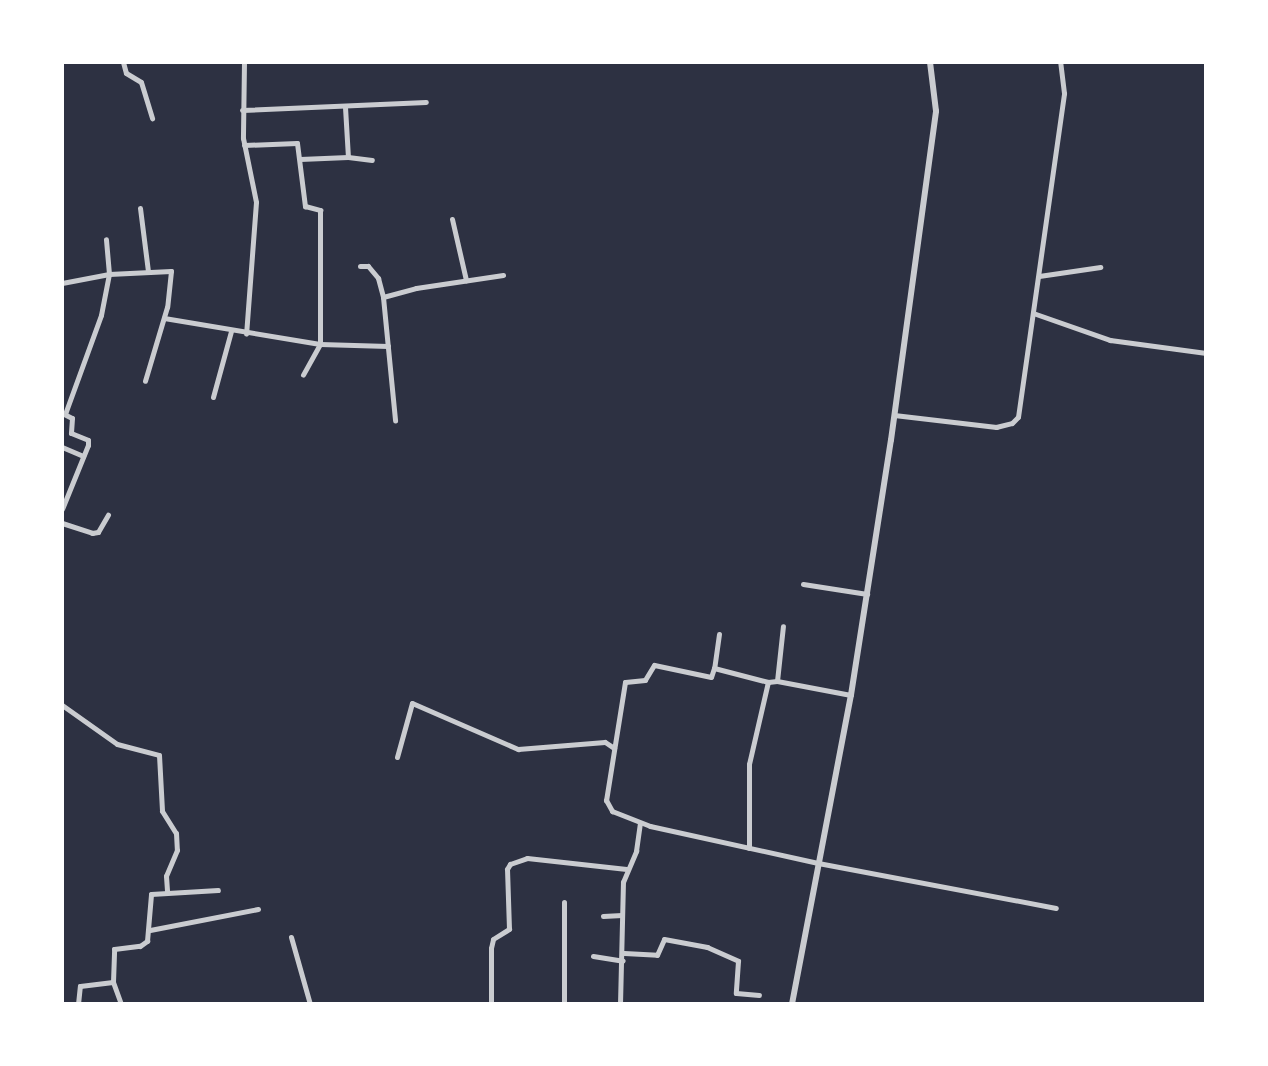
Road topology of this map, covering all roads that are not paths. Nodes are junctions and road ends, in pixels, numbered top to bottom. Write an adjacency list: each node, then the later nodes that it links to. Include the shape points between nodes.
1 (123, 62): 8 (street, via 126,73 141,82)
2 (244, 62): 7 (street)
3 (930, 62): 36 (street, via 936,111)
4 (1060, 62): 21 (street, via 1064,93)
5 (426, 102): 6 (street)
6 (345, 107): 7 (street); 10 (street)
7 (242, 110): 9 (street)
8 (152, 118)
9 (244, 145): 11 (street, via 294,142); 28 (street, via 256,202)
10 (348, 157): 11 (street); 12 (street)
11 (300, 159): 29 (street, via 305,206 320,210)
12 (372, 160)
13 (140, 208): 18 (street)
14 (452, 219): 22 (street)
15 (106, 239): 19 (street)
16 (360, 266): 24 (street, via 368,266 378,278)
17 (1100, 267): 21 (street)
18 (148, 271): 19 (street); 26 (street, via 172,273)
19 (109, 274): 23 (street); 35 (street, via 101,315)
20 (503, 275): 22 (street)
21 (1039, 276): 25 (street)
22 (466, 280): 24 (street)
23 (62, 283)
24 (383, 297): 30 (street)
25 (1033, 313): 31 (street, via 1110,340); 36 (street, via 1021,407 1012,423 996,427)
26 (164, 318): 27 (street); 33 (street)
27 (231, 331): 28 (street); 34 (street)
28 (246, 334): 29 (street)
29 (320, 344): 30 (street); 32 (street)
30 (388, 346): 37 (street)
31 (1206, 353)
32 (303, 375)
33 (145, 381)
34 (213, 397)
35 (64, 414): 39 (street, via 72,418 71,433 88,440)
36 (894, 415): 44 (street)
37 (395, 420)
38 (62, 447): 39 (street)
39 (83, 456): 40 (street)
40 (62, 509)
41 (108, 515): 42 (street, via 98,532)
42 (62, 523)
43 (803, 584): 44 (street)
44 (868, 594): 50 (street)
45 (783, 626): 48 (street)
46 (719, 634): 47 (street)
47 (714, 668): 49 (street); 52 (street, via 711,677 654,665 645,680 625,682)
48 (777, 681): 49 (street); 50 (street)
49 (768, 682): 55 (street, via 749,764)
50 (851, 695): 56 (street)
51 (62, 705): 59 (street, via 117,744 159,755 162,811 176,833 177,850 166,876)
52 (615, 748): 53 (street, via 605,742 518,749 412,703); 54 (street, via 606,804)
53 (397, 757)
54 (640, 823): 55 (street); 57 (street, via 634,858)
55 (749, 848): 56 (street)
56 (818, 863): 61 (street); 78 (street)
57 (626, 869): 63 (street); 75 (street, via 527,858 510,864 509,929 493,939)
58 (218, 890): 59 (street)
59 (167, 892): 65 (street, via 151,894)
60 (564, 902): 76 (street)
61 (1056, 908)
62 (258, 909): 65 (street)
63 (622, 915): 64 (street); 67 (street)
64 (603, 916)
65 (150, 930): 70 (street, via 140,946 114,949)
66 (291, 937): 74 (street)
67 (624, 953): 69 (street); 71 (street, via 657,955 664,939 707,947 738,961 736,993)
68 (593, 956): 69 (street)
69 (623, 961): 77 (street)
70 (113, 982): 72 (street, via 80,986); 73 (street)
71 (759, 995)
72 (78, 1004)
73 (121, 1004)
74 (310, 1004)
75 (491, 1004)
76 (564, 1004)
77 (620, 1004)
78 (792, 1004)

